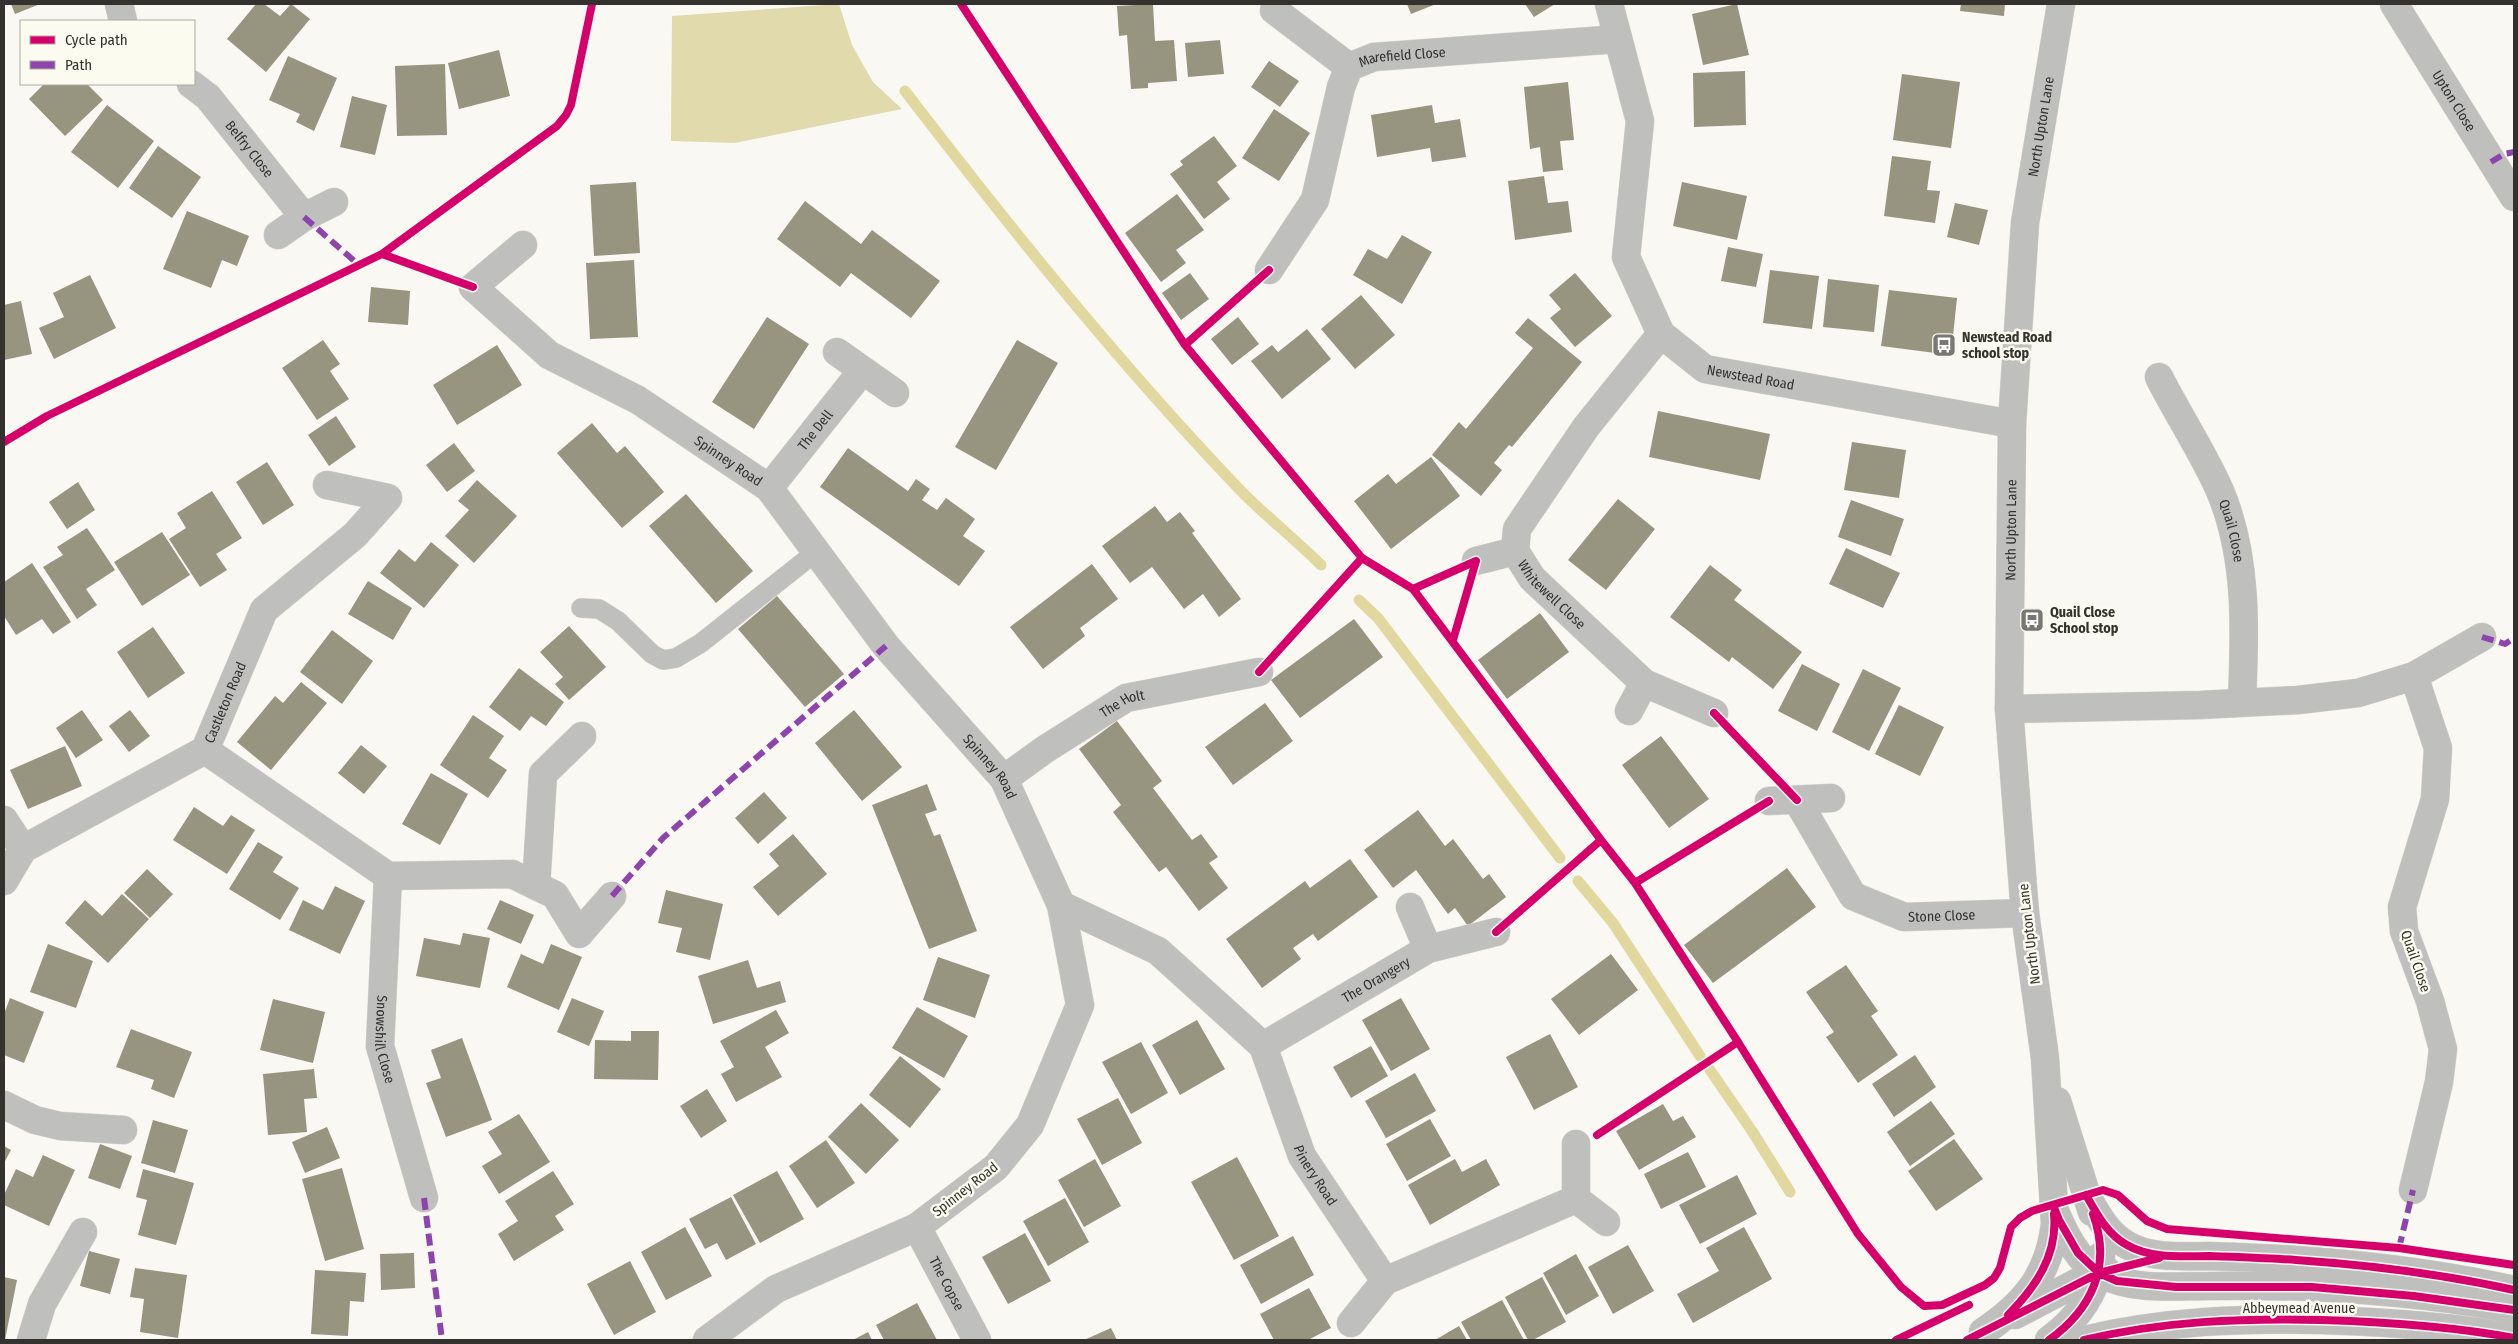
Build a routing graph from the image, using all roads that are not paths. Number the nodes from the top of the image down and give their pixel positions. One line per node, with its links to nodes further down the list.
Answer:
1 (119, 4): 6 (street)
2 (1609, 4): 7 (street, Newstead Road)
3 (2061, 4): 21 (street, North Upton Lane)
4 (2394, 4): 10 (street, Upton Close)
5 (1274, 10): 8 (street)
6 (123, 20)
7 (1618, 39): 8 (street, Marefield Close); 16 (street, Newstead Road)
8 (1349, 67): 15 (street, Marefield Close)
9 (192, 85): 12 (street, Belfry Close)
10 (2514, 197)
11 (334, 202): 12 (street)
12 (304, 217): 13 (street)
13 (278, 235)
14 (523, 245): 23 (street, Spinney Road)
15 (1270, 270)
16 (1661, 334): 21 (street, Newstead Road); 24 (street, Whitewell Close)
17 (837, 352): 18 (street)
18 (862, 371): 20 (street); 23 (street, The Dell)
19 (2159, 377): 32 (street, Quail Close)
20 (895, 393)
21 (2012, 424): 33 (street, North Upton Lane)
22 (327, 485): 37 (street, Castleton Road)
23 (768, 488): 25 (street, Spinney Road)
24 (1515, 551): 26 (street); 31 (street, Whitewell Close)
25 (816, 552): 27 (lane); 38 (street, Spinney Road)
26 (1476, 561)
27 (581, 608)
28 (2482, 637): 30 (street)
29 (1258, 672): 38 (street, The Holt)
30 (2414, 676): 32 (street); 58 (street, Quail Close)
31 (1644, 683): 34 (street); 35 (street, Whitewell Close)
32 (2242, 701): 33 (street)
33 (2009, 709): 50 (street, North Upton Lane)
34 (1629, 711)
35 (1714, 712)
36 (582, 736): 46 (street)
37 (205, 750): 43 (street, Castleton Road); 44 (street)
38 (1004, 779): 48 (street, Spinney Road)
39 (1831, 798): 40 (street)
40 (1797, 800): 41 (street); 50 (street, Stone Close)
41 (1769, 801)
42 (4, 820): 43 (street)
43 (23, 849): 45 (street)
44 (388, 876): 46 (street); 60 (street, Snowshill Close)
45 (4, 881)
46 (536, 886): 47 (street)
47 (612, 896)
48 (1060, 905): 53 (street, Pinery Road); 64 (street, Spinney Road)
49 (1410, 907): 52 (street)
50 (2025, 913): 54 (street, North Upton Lane)
51 (1496, 932): 52 (street, The Orangery)
52 (1428, 950): 53 (street, The Orangery)
53 (1264, 1046): 68 (street, Pinery Road)
54 (2044, 1058): 59 (street, North Upton Lane); 62 (street, North Upton Lane)
55 (4, 1105): 56 (street)
56 (123, 1130)
57 (1576, 1144): 61 (street)
58 (2413, 1190)
59 (2086, 1195): 66 (street); 67 (street)
60 (424, 1198)
61 (1576, 1199): 63 (street); 68 (street)
62 (2053, 1205): 67 (street, Abbeymead Avenue); 72 (street)
63 (1606, 1222)
64 (917, 1227): 75 (street, Spinney Road); 76 (street, The Copse)
65 (83, 1232): 74 (street)
66 (2174, 1256): 67 (street); 69 (street)
67 (2100, 1273): 70 (street, Abbeymead Avenue); 72 (street); 77 (street)
68 (1385, 1281): 71 (street)
69 (2514, 1290)
70 (2514, 1310)
71 (1351, 1324)
72 (1975, 1336)
73 (2514, 1338): 78 (street, Abbeymead Avenue)
74 (31, 1340)
75 (707, 1340)
76 (977, 1340)
77 (2049, 1340)
78 (2084, 1340)

